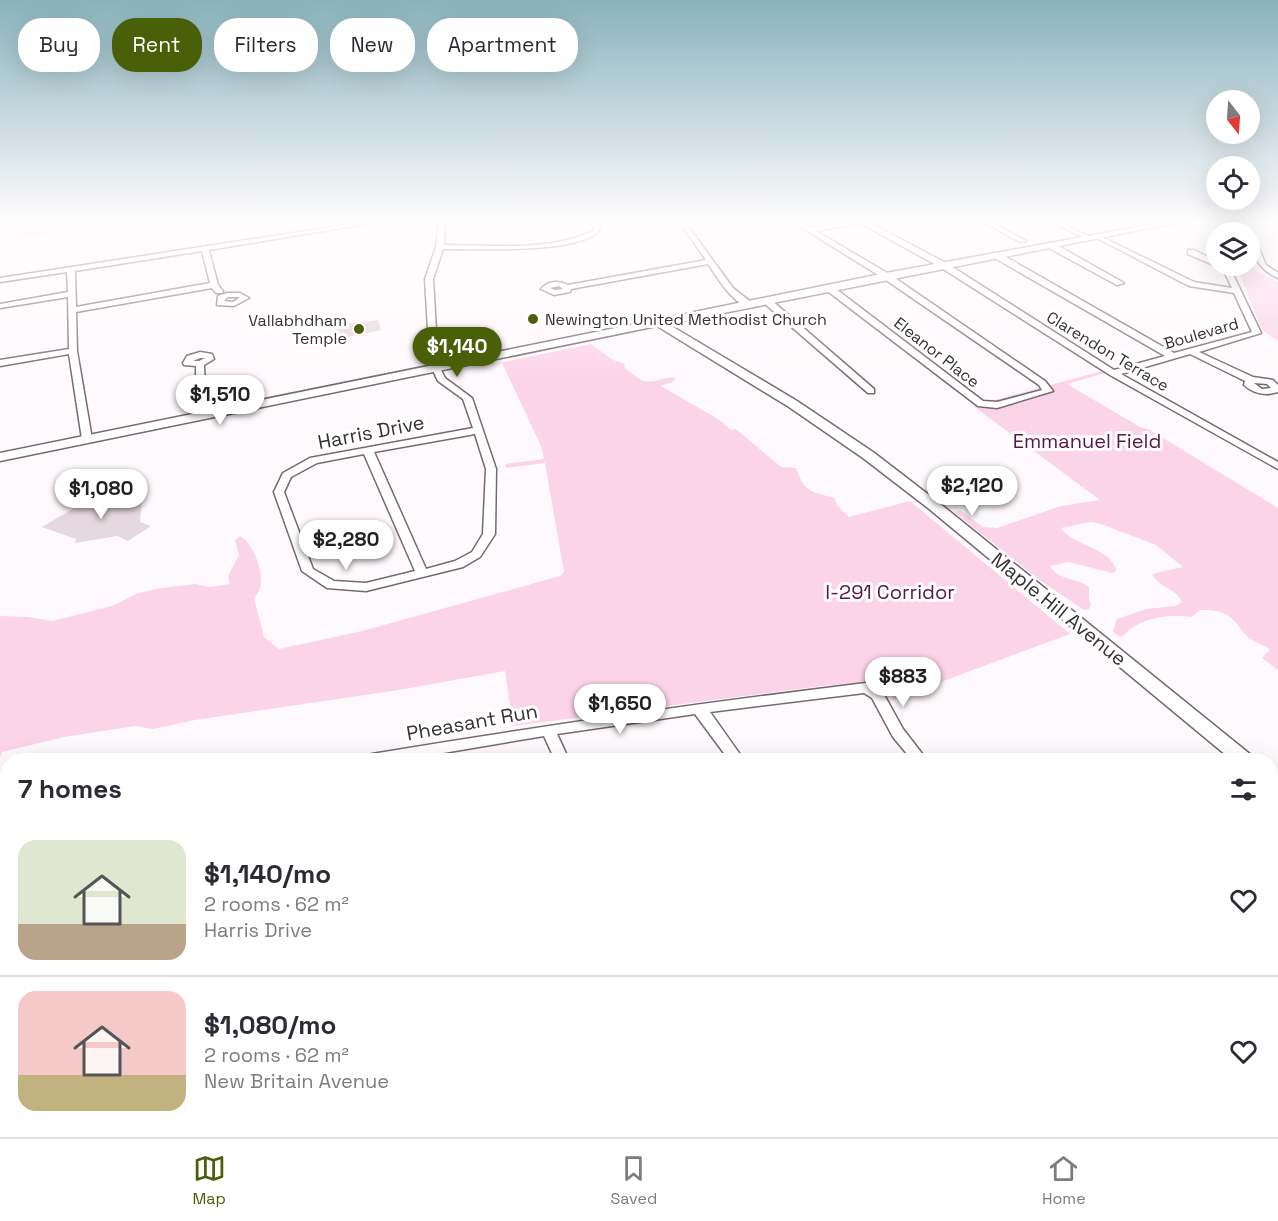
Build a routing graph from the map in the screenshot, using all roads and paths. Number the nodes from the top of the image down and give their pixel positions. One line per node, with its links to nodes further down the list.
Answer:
1 (32, 275): 14 (street)
2 (71, 275): 20 (street)
3 (212, 275): 16 (street)
4 (430, 275): 32 (street)
5 (634, 275): 17 (street)
6 (718, 275): 23 (street)
7 (891, 275): 12 (main road)
8 (959, 275): 33 (street, Clarendon Terrace)
9 (1031, 275): 29 (street)
10 (1105, 275): 15 (street)
11 (1173, 275): 19 (street)
12 (886, 276): 18 (main road); 18 (street, Eleanor Place)
13 (1230, 276): 19 (street, Boulevard)
14 (0, 280)
15 (1119, 283)
16 (214, 285): 21 (street); 25 (street)
17 (567, 287)
18 (830, 288): 22 (main road)
19 (1238, 291): 28 (street, Boulevard)
20 (71, 294): 24 (street); 25 (street)
21 (224, 297)
22 (767, 301): 23 (main road); 35 (street)
23 (749, 305): 26 (main road)
24 (0, 306)
25 (72, 310): 27 (street)
26 (661, 324): 32 (main road); 49 (main road, Maple Hill Avenue)
27 (74, 351): 30 (street); 38 (street)
28 (1192, 352): 29 (street, Boulevard); 34 (street)
29 (1174, 357): 33 (street, Boulevard)
30 (0, 363)
31 (200, 364): 36 (street)
32 (435, 367): 36 (main road); 37 (street, Harris Drive)
33 (1113, 373): 41 (street, Clarendon Terrace)
34 (1251, 381)
35 (872, 391)
36 (201, 415): 38 (main road)
37 (479, 430): 39 (street, Harris Drive); 42 (street, Harris Drive)
38 (87, 439): 40 (main road)
39 (367, 449): 42 (street); 42 (street, Harris Drive)
40 (0, 457)
41 (1278, 466)
42 (422, 574)
43 (699, 708): 44 (street, Pheasant Run); 47 (street); 48 (street, Pheasant Run)
44 (548, 729): 45 (street, Pheasant Run); 46 (street)
45 (412, 753)
46 (559, 753)
47 (732, 753)
48 (914, 753)
49 (1235, 753)

